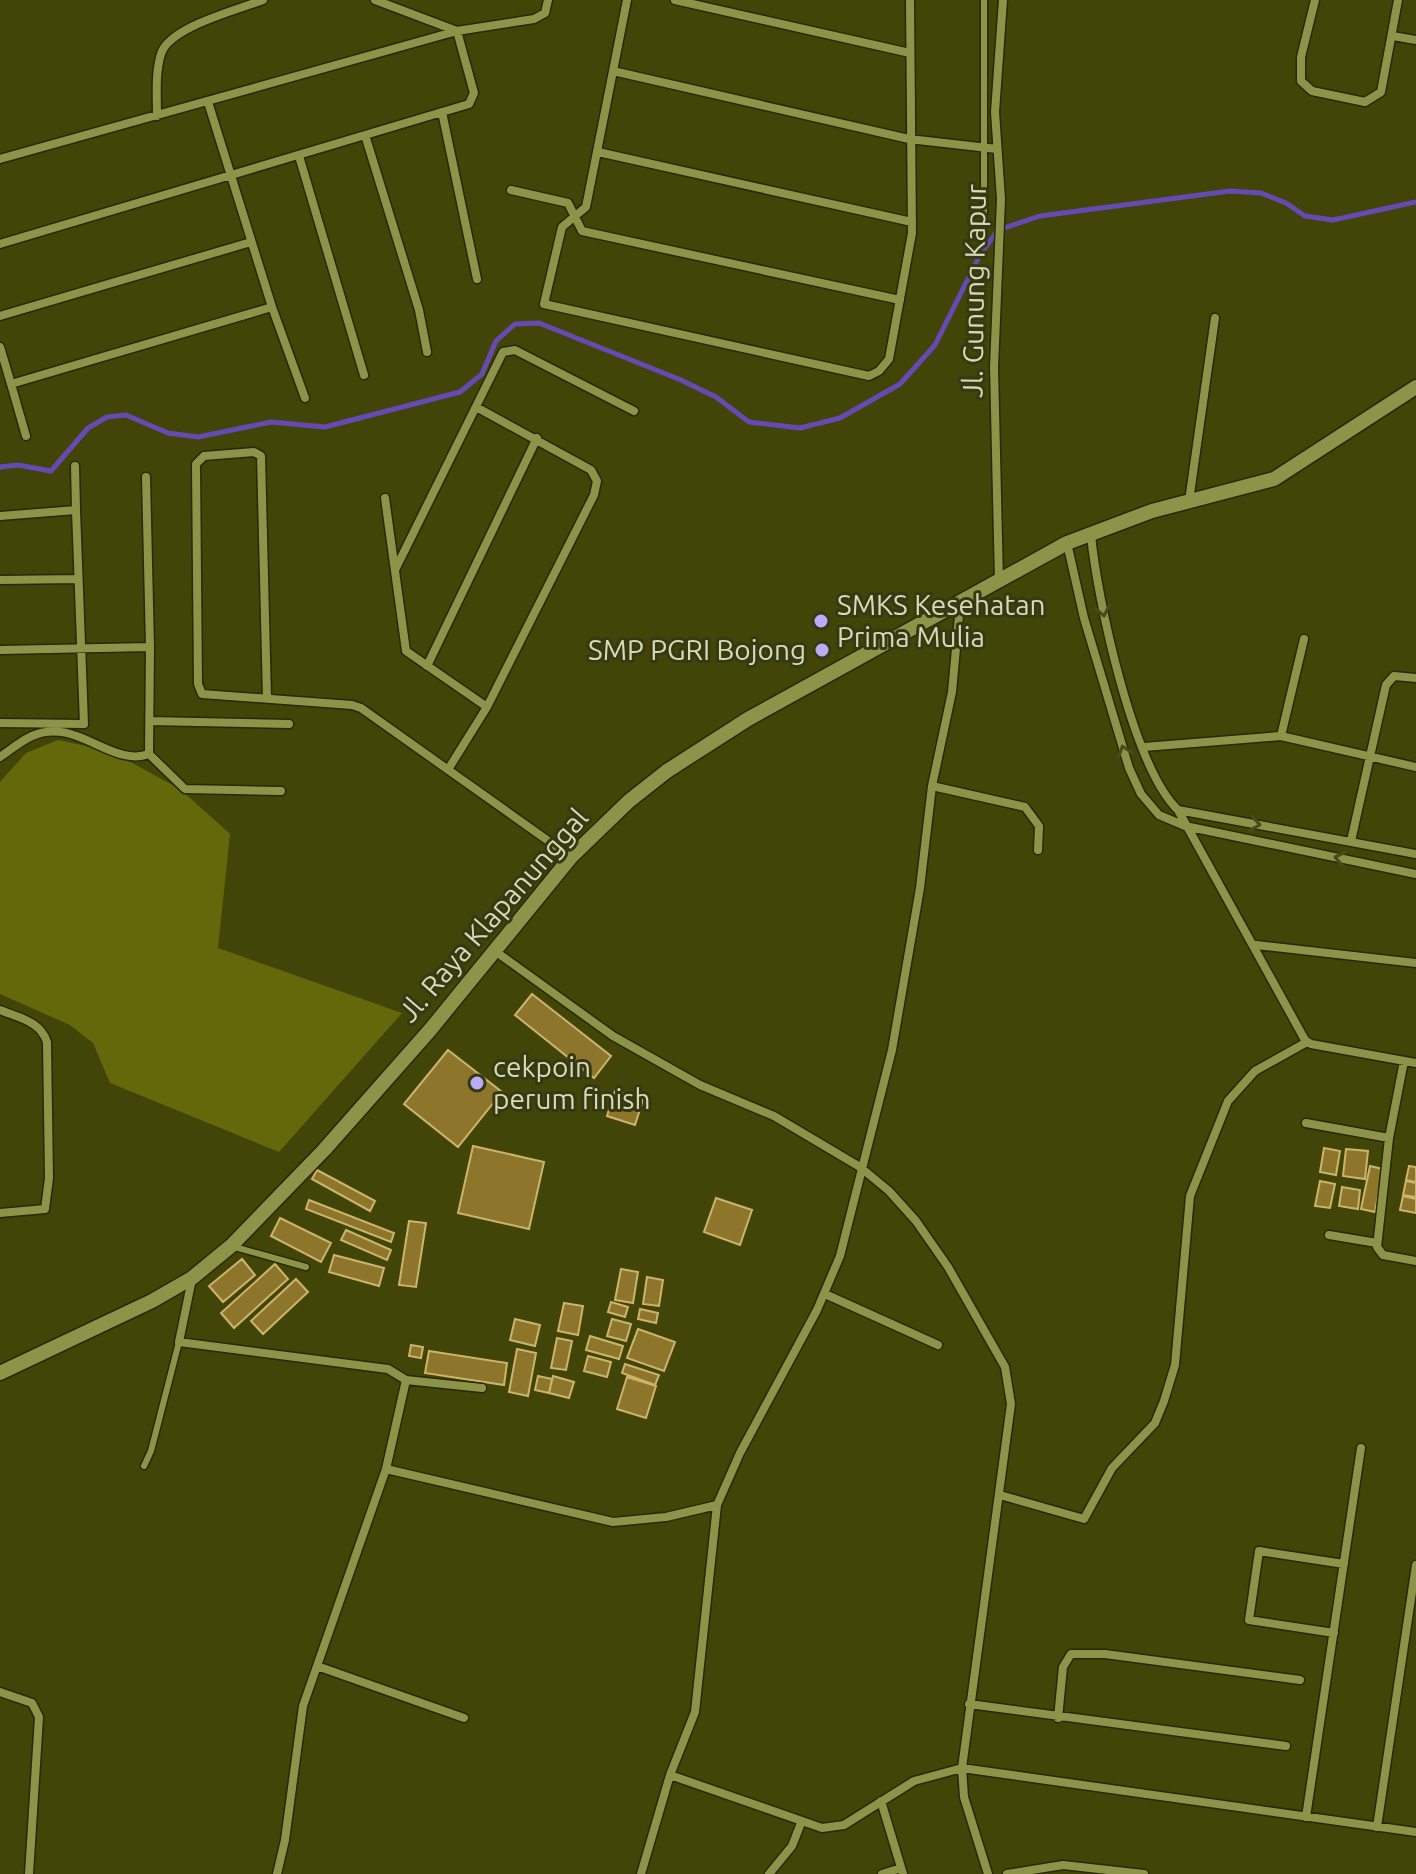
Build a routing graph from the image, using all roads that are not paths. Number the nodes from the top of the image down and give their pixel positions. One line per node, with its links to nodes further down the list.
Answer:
1 (263, 0): 18 (street)
2 (375, 0): 11 (street)
3 (548, 0): 11 (street)
4 (627, 0): 15 (street)
5 (675, 0): 14 (street)
6 (910, 0): 14 (street)
7 (984, 0): 21 (lane)
8 (1003, 0): 22 (street, Jl. Gunung Kapur)
9 (1315, 0): 12 (street)
10 (1398, 0): 12 (street)
11 (457, 31): 16 (street); 17 (street)
12 (1393, 36): 13 (street)
13 (1416, 40)
14 (910, 53): 20 (street)
15 (613, 71): 20 (street); 23 (street)
16 (208, 102): 18 (street); 26 (street)
17 (442, 112): 19 (street); 33 (street)
18 (157, 116): 25 (street)
19 (365, 135): 24 (street); 39 (street)
20 (909, 139): 21 (street); 30 (street)
21 (983, 147): 22 (street); 28 (lane)
22 (997, 149): 59 (street, Jl. Gunung Kapur)
23 (598, 152): 29 (street); 30 (street)
24 (299, 156): 26 (street); 40 (street)
25 (0, 159)
26 (229, 178): 31 (street); 32 (street)
27 (511, 190): 29 (street)
28 (984, 213)
29 (575, 217): 34 (street); 34 (street)
30 (912, 222): 34 (street)
31 (251, 242): 35 (street); 36 (street)
32 (0, 244)
33 (477, 279)
34 (900, 300)
35 (272, 307): 41 (street); 43 (street)
36 (0, 316)
37 (1215, 318): 51 (street)
38 (0, 347): 41 (street)
39 (427, 352)
40 (364, 375)
41 (11, 384): 46 (street)
42 (1416, 387): 51 (street, Jl. Raya Klapanunggal)
43 (305, 398)
44 (476, 407): 45 (street); 47 (street); 56 (street)
45 (634, 411)
46 (26, 436)
47 (537, 438): 65 (street); 68 (street)
48 (75, 466): 52 (street)
49 (146, 477): 62 (street)
50 (385, 498): 56 (street)
51 (1189, 501): 54 (street, Jl. Raya Klapanunggal)
52 (76, 510): 53 (street); 57 (street)
53 (0, 516)
54 (1091, 535): 55 (street, Jl. Raya Klapanunggal); 75 (street, one-way to 75)
55 (1067, 543): 59 (street, Jl. Raya Klapanunggal); 84 (street, one-way to 55)
56 (395, 570): 65 (street)
57 (78, 579): 58 (street); 64 (street)
58 (0, 580)
59 (999, 583): 60 (street, Jl. Raya Klapanunggal)
60 (960, 605): 81 (street); 88 (street, Jl. Raya Klapanunggal)
61 (1304, 639): 73 (street)
62 (150, 647): 64 (street); 69 (street)
63 (0, 650): 64 (street)
64 (81, 650): 71 (street)
65 (427, 666): 68 (street)
66 (1416, 678): 78 (street)
67 (267, 698): 67 (street); 80 (street)
68 (487, 707): 80 (street)
69 (150, 721): 72 (street); 76 (street)
70 (0, 723): 71 (street)
71 (84, 724): 74 (street)
72 (289, 724)
73 (1281, 736): 75 (street); 78 (street)
74 (84, 737): 76 (street); 77 (street)
75 (1144, 747): 83 (street)
76 (149, 754): 82 (street)
77 (0, 757)
78 (1373, 757): 79 (street); 85 (street)
79 (1416, 767)
80 (449, 768): 88 (street)
81 (932, 786): 86 (street); 99 (street)
82 (281, 791)
83 (1178, 810): 84 (street); 85 (street, one-way to 85)
84 (1185, 826): 89 (street, one-way to 84); 90 (street)
85 (1351, 841): 87 (street)
86 (1038, 850)
87 (1416, 854)
88 (571, 857): 91 (street, Jl. Raya Klapanunggal)
89 (1416, 874)
90 (1256, 945): 92 (street); 94 (street)
91 (495, 951): 99 (street); 103 (street, Jl. Raya Klapanunggal)
92 (1416, 963)
93 (0, 1010): 100 (street)
94 (1307, 1042): 95 (street); 116 (street)
95 (1404, 1061): 96 (street); 98 (street)
96 (1416, 1063)
97 (1306, 1123): 98 (street)
98 (1389, 1138): 102 (street)
99 (860, 1167): 107 (street); 116 (street)
100 (0, 1213)
101 (1329, 1235): 102 (street)
102 (1377, 1243): 104 (street)
103 (231, 1246): 105 (lane); 106 (street, Jl. Raya Klapanunggal)
104 (1416, 1261)
105 (306, 1267)
106 (192, 1278): 108 (street); 110 (street, Jl. Raya Klapanunggal)
107 (825, 1294): 109 (street); 117 (street)
108 (179, 1342): 111 (street); 114 (lane)
109 (938, 1345)
110 (0, 1373)
111 (406, 1380): 112 (street); 115 (street)
112 (482, 1388)
113 (1361, 1448): 118 (street)
114 (144, 1466)
115 (386, 1469): 117 (street); 121 (street)
116 (1000, 1495): 124 (street)
117 (717, 1505): 129 (street)
118 (1344, 1564): 120 (street); 120 (street)
119 (1416, 1565): 133 (street)
120 (1334, 1633): 131 (street)
121 (317, 1666): 125 (street); 138 (street)
122 (1300, 1680): 126 (street)
123 (0, 1692): 137 (street)
124 (969, 1704): 126 (street); 128 (street)
125 (464, 1718)
126 (1058, 1718): 127 (street)
127 (1286, 1746)
128 (962, 1768): 130 (street); 131 (street); 142 (street)
129 (670, 1775): 132 (street); 139 (street)
130 (881, 1801): 132 (street); 136 (street)
131 (1306, 1817): 133 (street)
132 (801, 1823): 140 (street)
133 (1377, 1827): 134 (street)
134 (1416, 1832)
135 (1096, 1870): 143 (street); 144 (street)
136 (902, 1871): 141 (street)
137 (29, 1874)
138 (277, 1874)
139 (641, 1874)
140 (769, 1874)
141 (882, 1874)
142 (988, 1874)
143 (1007, 1874)
144 (1144, 1874)

